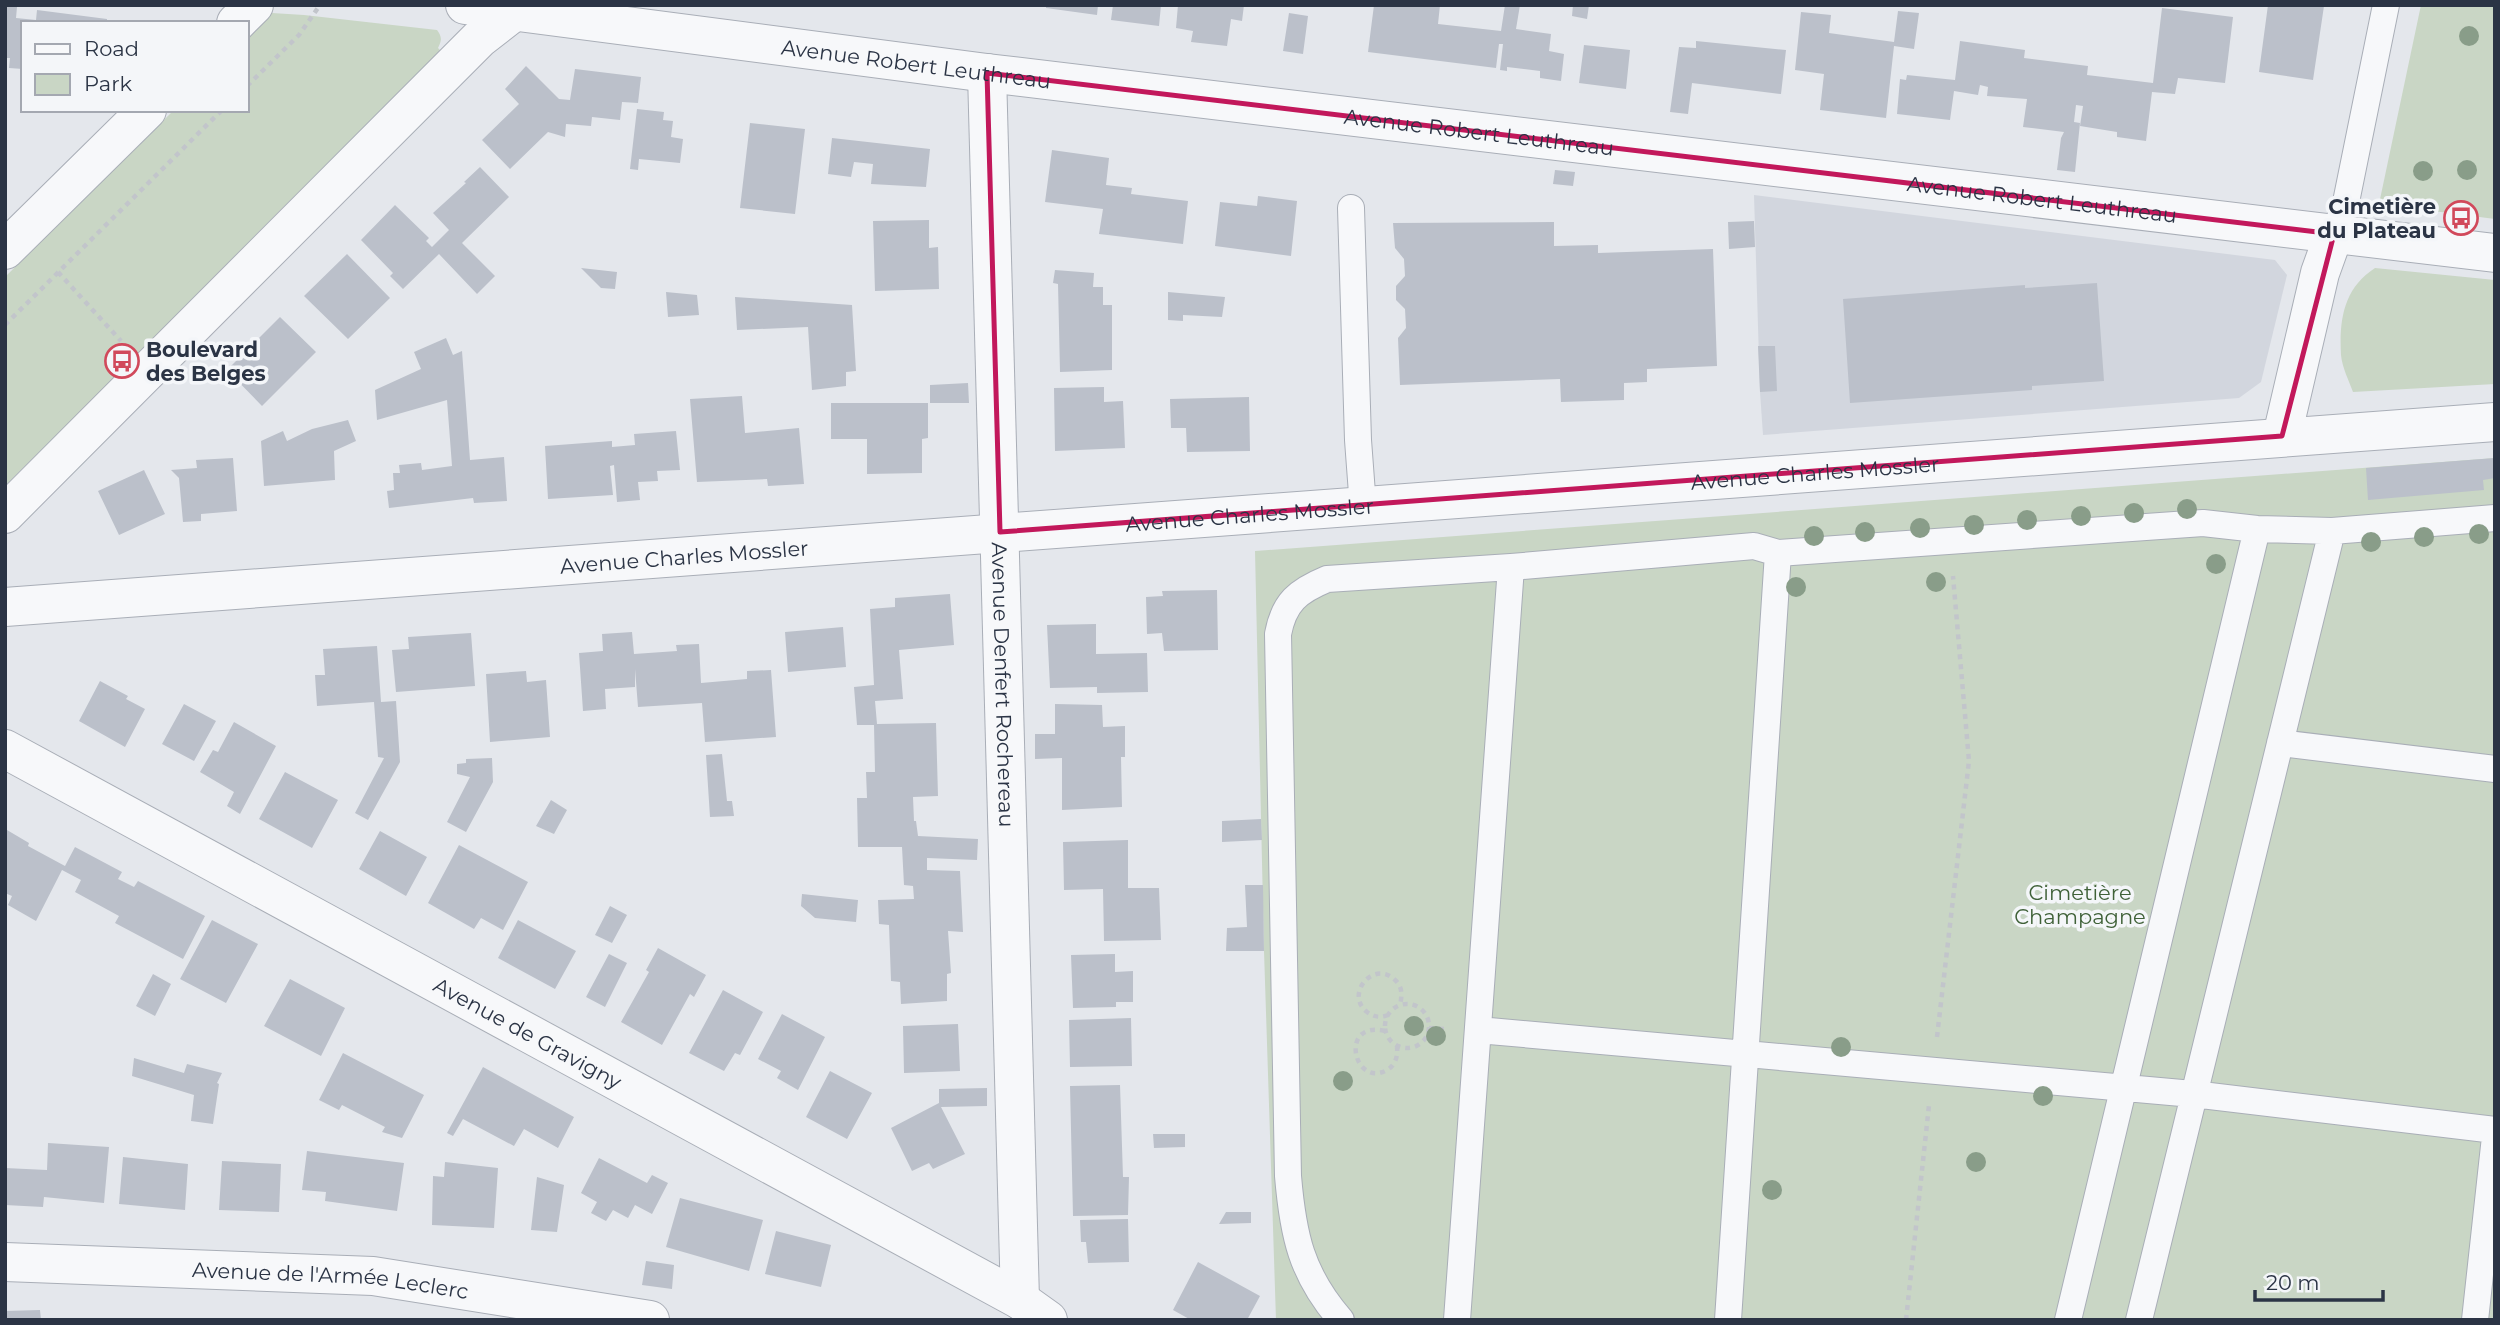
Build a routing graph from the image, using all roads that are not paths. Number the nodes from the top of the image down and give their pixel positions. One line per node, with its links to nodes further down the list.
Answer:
1 (254, 5): 5 (street)
2 (465, 5): 4 (street, Avenue Robert Leuthreau)
3 (2386, 5): 9 (lane)
4 (518, 8): 6 (street, Avenue Robert Leuthreau); 15 (street)
5 (238, 21)
6 (987, 73): 9 (street, Avenue Robert Leuthreau); 19 (street, Avenue Denfert Rochereau)
7 (145, 112): 10 (street)
8 (1351, 208): 14 (lane)
9 (2334, 234): 11 (street, Avenue Robert Leuthreau); 13 (street)
10 (5, 250)
11 (2495, 253)
12 (2495, 422): 13 (street, Avenue Charles Mossler)
13 (2282, 436): 14 (street, Avenue Charles Mossler)
14 (1363, 507): 19 (street, Avenue Charles Mossler)
15 (5, 514)
16 (2495, 518): 18 (lane)
17 (2257, 529): 18 (lane); 20 (lane); 28 (lane)
18 (2332, 531): 23 (lane)
19 (1000, 532): 22 (street, Avenue Charles Mossler); 33 (street, Avenue Denfert Rochereau)
20 (1778, 553): 21 (lane); 27 (lane)
21 (1511, 567): 26 (lane); 35 (lane)
22 (5, 607)
23 (2280, 743): 25 (lane); 29 (lane)
24 (5, 749): 33 (street, Avenue de Gravigny)
25 (2495, 769)
26 (1478, 1030): 27 (lane); 36 (lane)
27 (1744, 1054): 28 (lane); 37 (lane)
28 (2123, 1088): 29 (lane); 38 (lane)
29 (2193, 1094): 30 (lane); 39 (lane)
30 (2495, 1130)
31 (2495, 1137): 40 (lane)
32 (5, 1262): 34 (street, Avenue de l'Armée Leclerc)
33 (1034, 1310)
34 (650, 1320)
35 (1340, 1320)
36 (1457, 1320)
37 (1728, 1320)
38 (2068, 1320)
39 (2139, 1320)
40 (2475, 1320)

